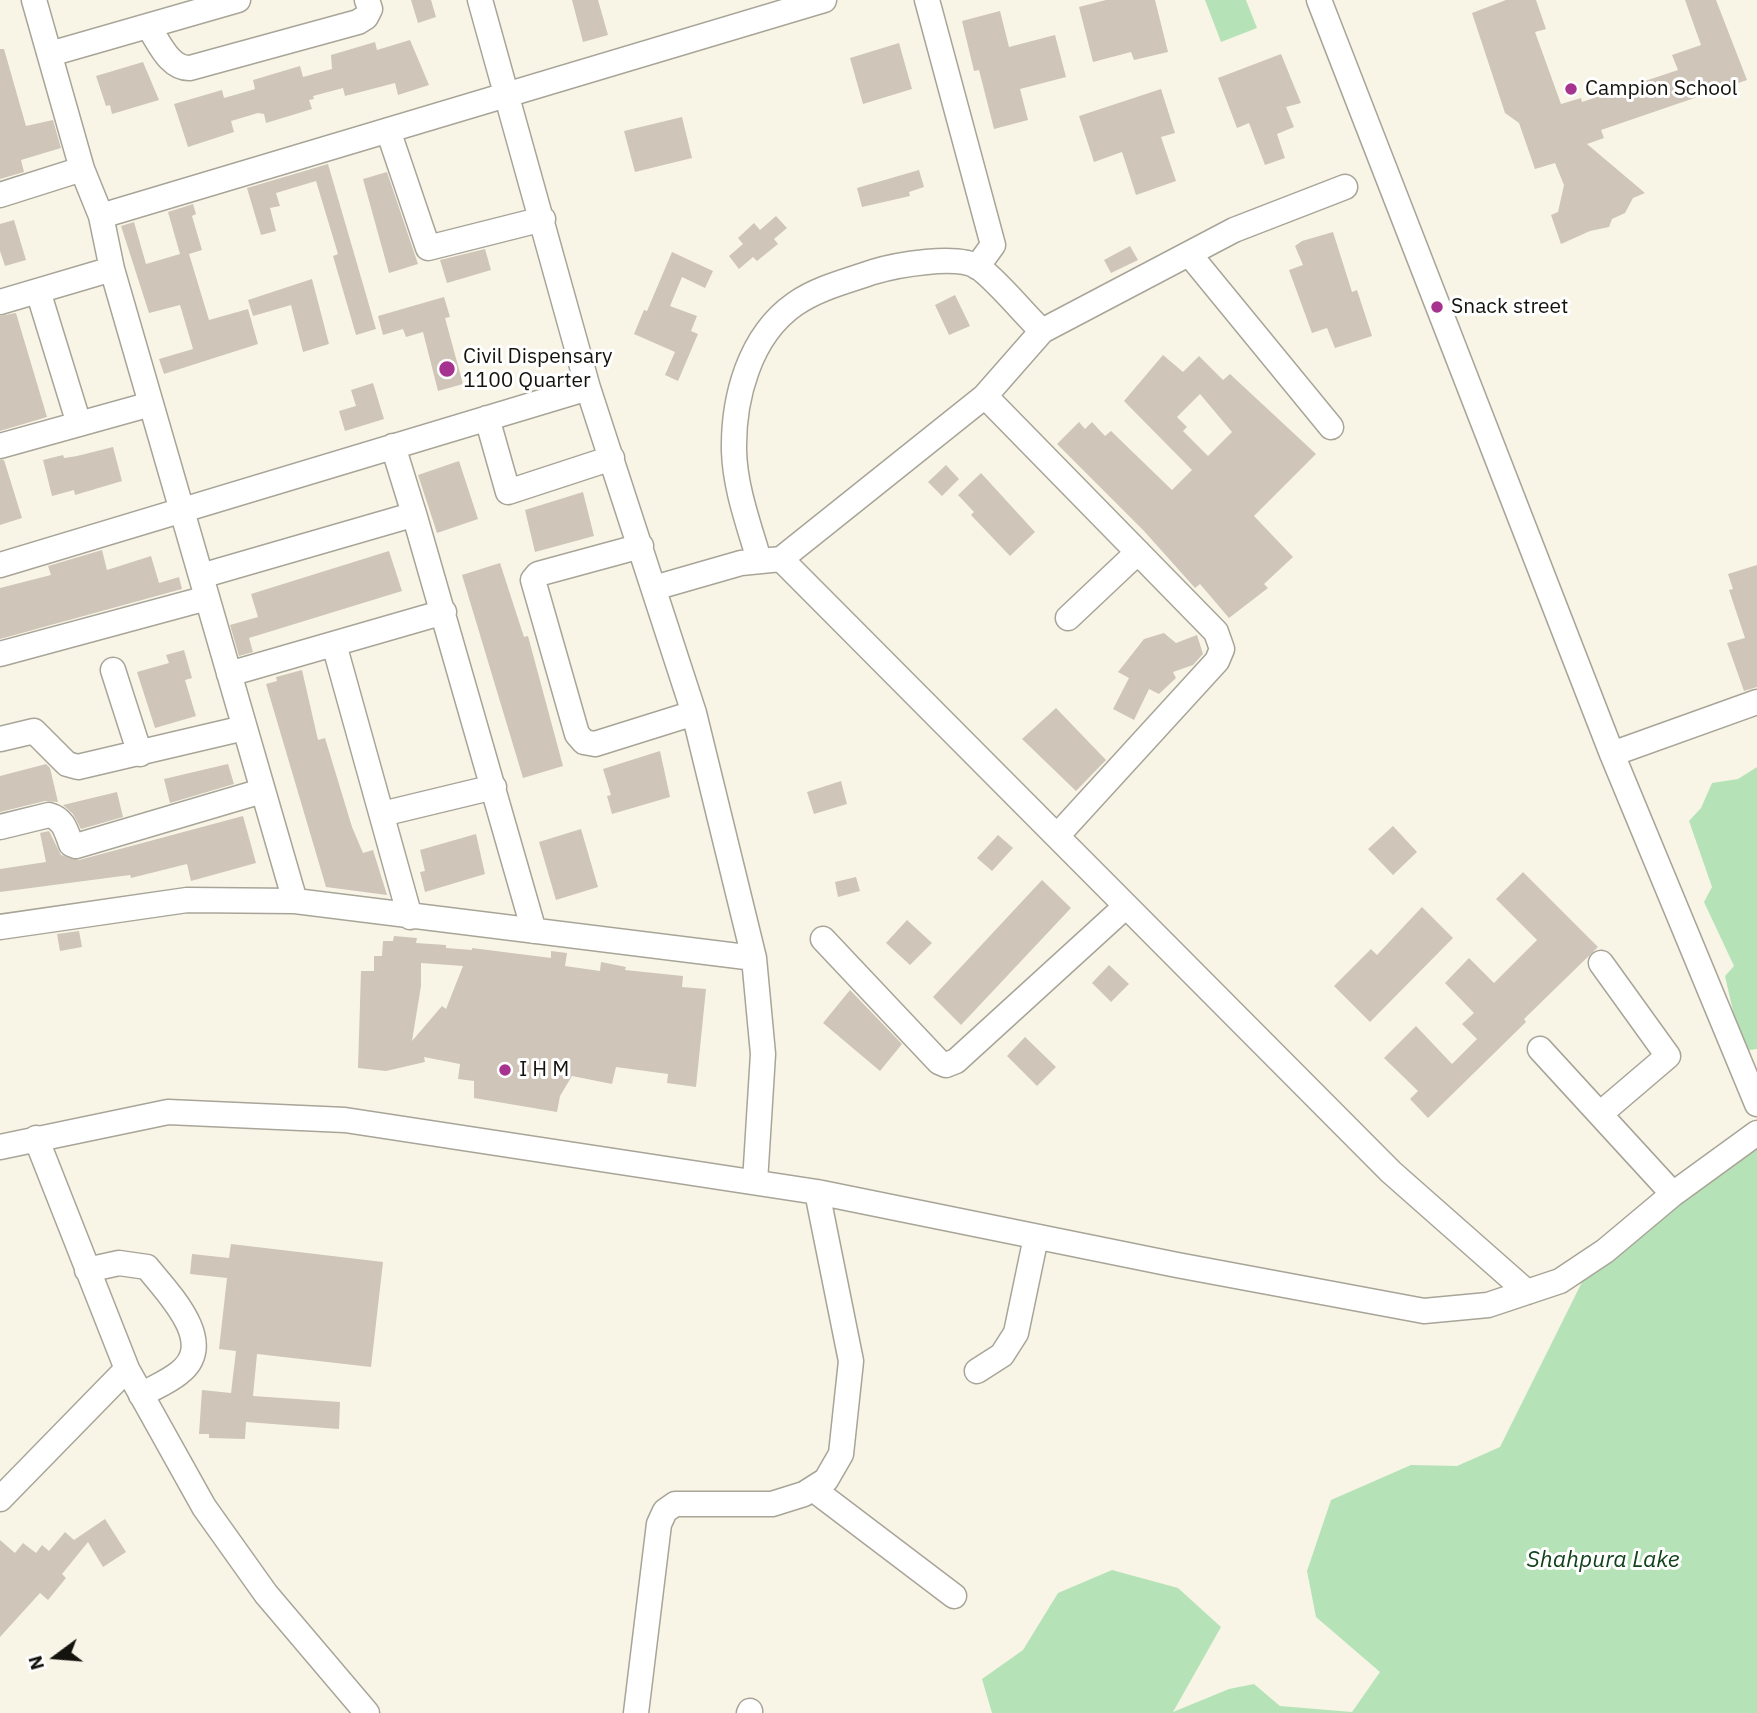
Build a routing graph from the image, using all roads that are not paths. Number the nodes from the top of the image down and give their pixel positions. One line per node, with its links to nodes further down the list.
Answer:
1 (34, 0): 9 (street)
2 (238, 0): 8 (street)
3 (367, 0): 8 (street)
4 (480, 0): 10 (street)
5 (824, 0): 10 (street)
6 (927, 0): 18 (street)
7 (1326, 2): 51 (street)
8 (155, 16): 9 (street)
9 (50, 54): 12 (street)
10 (505, 95): 11 (street); 16 (street)
11 (388, 130): 15 (street); 16 (street)
12 (82, 169): 14 (street); 15 (street)
13 (1345, 187): 17 (street)
14 (0, 195)
15 (101, 216): 19 (street)
16 (543, 219): 23 (street)
17 (1190, 255): 22 (street); 28 (street)
18 (978, 267): 22 (street); 36 (street)
19 (112, 269): 20 (street); 25 (street)
20 (38, 291): 21 (street); 27 (street)
21 (0, 302)
22 (1042, 331): 24 (street)
23 (588, 387): 26 (street); 31 (street)
24 (985, 396): 35 (street); 36 (street)
25 (151, 404): 27 (street); 32 (street)
26 (486, 418): 30 (street); 31 (street)
27 (79, 424): 29 (street)
28 (1331, 427)
29 (0, 446)
30 (393, 446): 32 (street); 33 (street)
31 (612, 458): 34 (street)
32 (181, 510): 37 (street); 38 (street)
33 (415, 517): 38 (street); 40 (street)
34 (641, 546): 39 (street); 47 (street)
35 (1138, 552): 41 (street); 56 (street)
36 (770, 559): 39 (street); 56 (street)
37 (0, 565)
38 (204, 587): 43 (street); 45 (street)
39 (654, 588): 47 (street)
40 (444, 612): 42 (street); 52 (street)
41 (1068, 618)
42 (334, 644): 45 (street); 54 (street)
43 (0, 654)
44 (113, 670): 50 (street)
45 (229, 674): 48 (street)
46 (1757, 702): 51 (street)
47 (694, 713): 63 (street)
48 (244, 728): 50 (street); 53 (street)
49 (0, 738): 50 (street)
50 (140, 754)
51 (1612, 754): 66 (street)
52 (494, 787): 54 (street); 61 (street)
53 (262, 791): 55 (street); 57 (street)
54 (382, 814): 59 (street)
55 (0, 827)
56 (1057, 836): 58 (street)
57 (295, 901): 59 (street); 60 (street)
58 (1126, 906): 62 (street); 76 (street)
59 (410, 917): 61 (street)
60 (0, 927)
61 (534, 931): 63 (street)
62 (823, 939)
63 (754, 958): 71 (street)
64 (1601, 963): 67 (street)
65 (1540, 1049): 67 (street)
66 (1757, 1104)
67 (1600, 1114): 73 (street)
68 (1755, 1128): 73 (street)
69 (36, 1138): 70 (street); 71 (street); 75 (street)
70 (0, 1147)
71 (755, 1182): 72 (street)
72 (817, 1192): 74 (street); 80 (street)
73 (1673, 1194): 76 (street)
74 (1036, 1237): 76 (street); 78 (street)
75 (87, 1270): 77 (street); 79 (street)
76 (1527, 1293)
77 (127, 1369): 79 (street); 81 (street)
78 (977, 1371)
79 (141, 1395): 83 (street)
80 (813, 1489): 82 (street); 84 (street)
81 (0, 1499)
82 (954, 1596)
83 (367, 1713)
84 (636, 1713)

